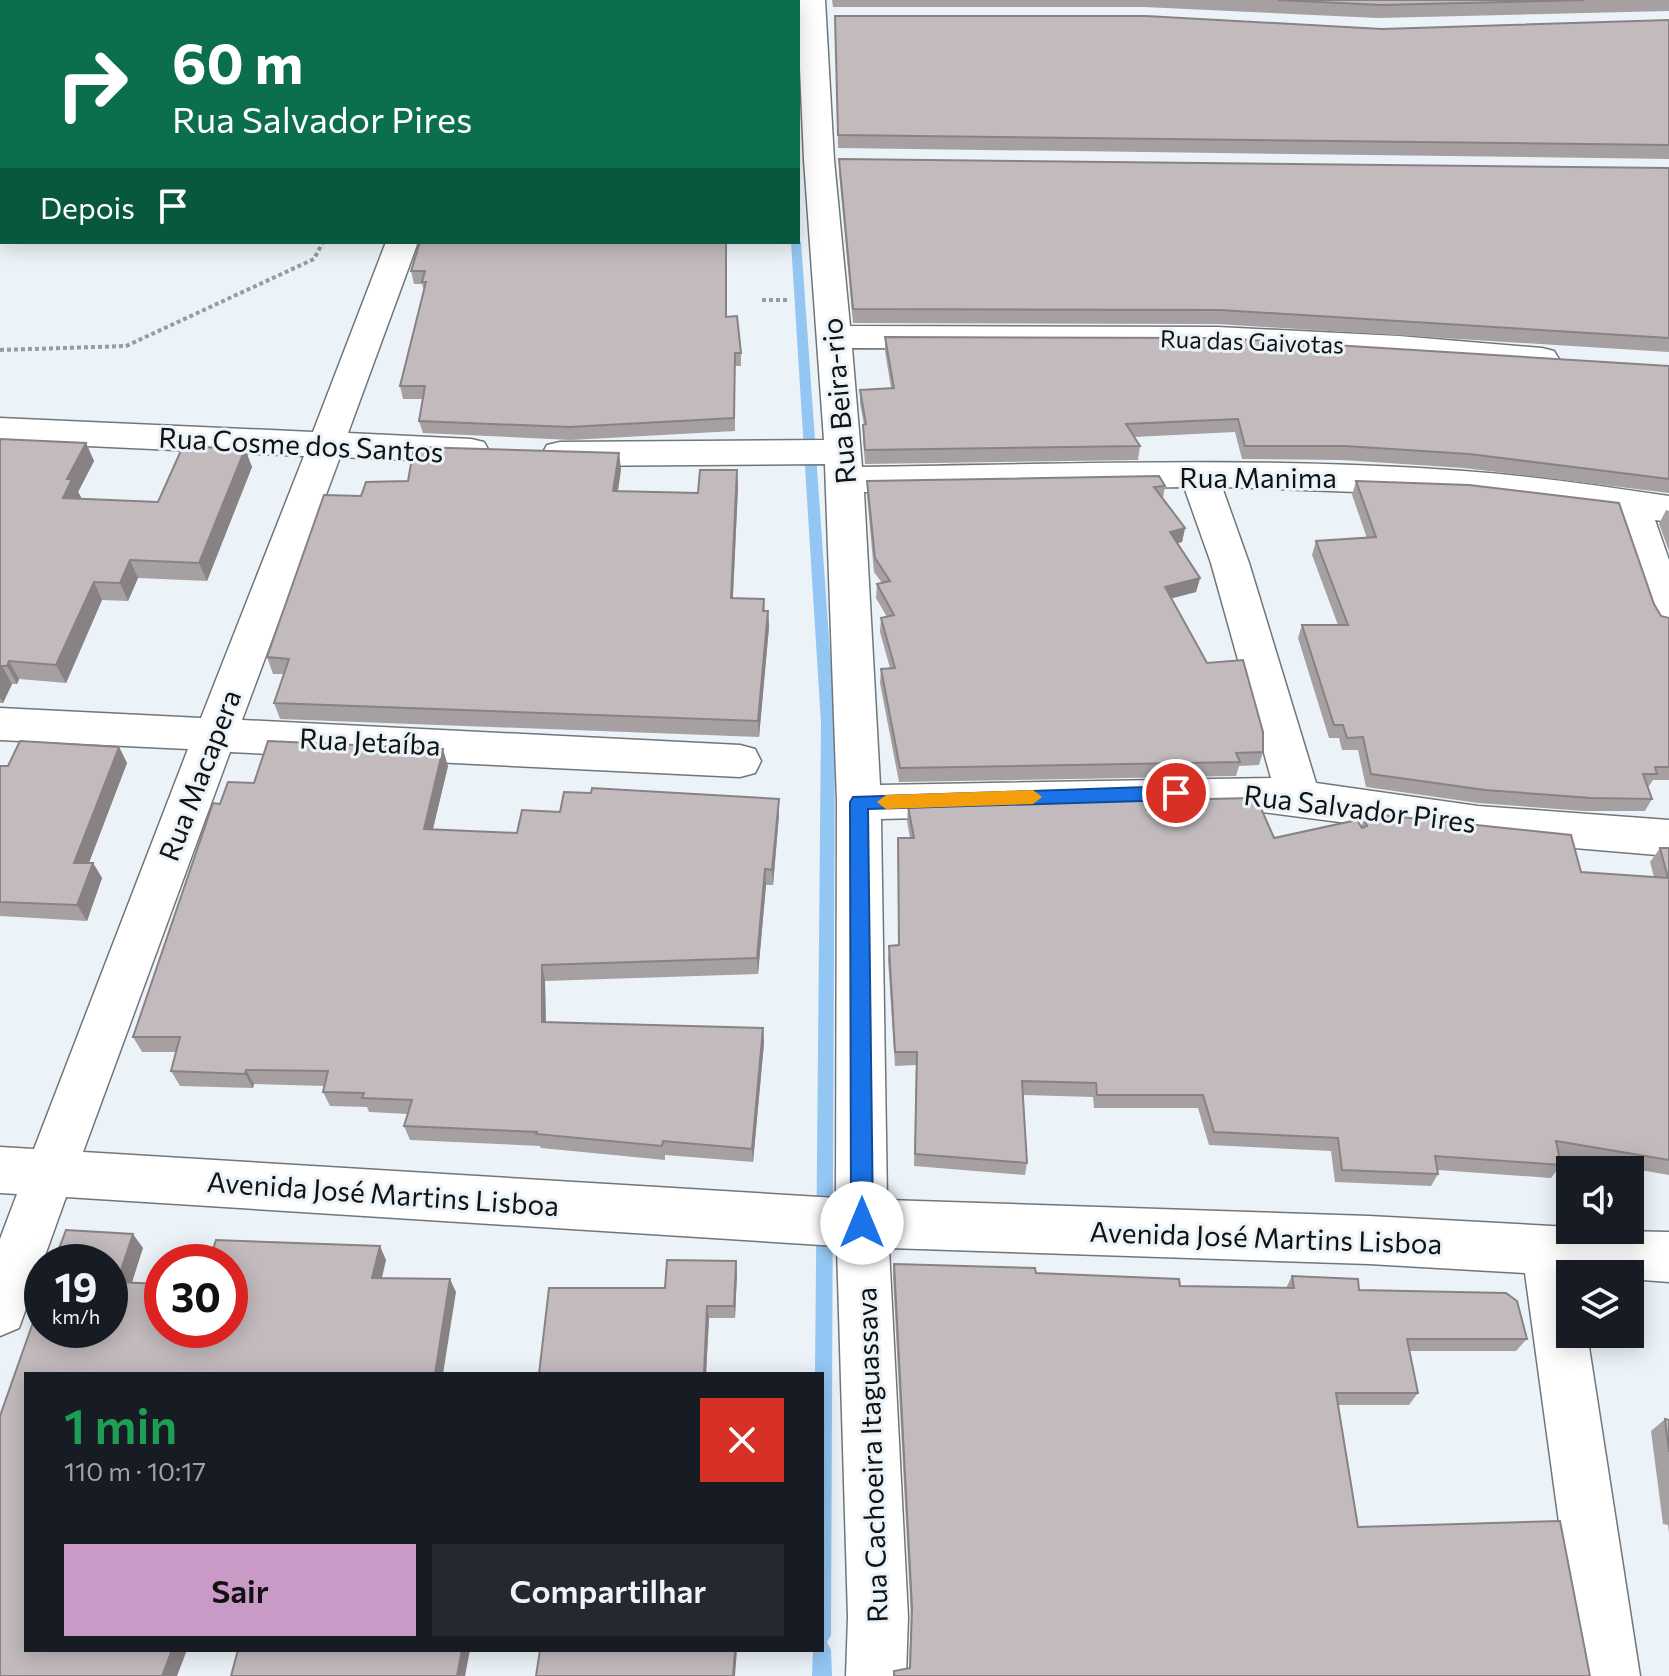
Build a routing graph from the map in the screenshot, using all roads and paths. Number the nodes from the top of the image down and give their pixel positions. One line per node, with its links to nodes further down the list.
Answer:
1 (813, 14): 6 (street, Rua Beira-rio)
2 (322, 244): 7 (path)
3 (401, 244): 10 (street, Rua Macapera)
4 (762, 300): 5 (path)
5 (780, 300)
6 (833, 337): 8 (street, Rua das Gaivotas); 11 (street, Rua Beira-rio)
7 (0, 350)
8 (1574, 361)
9 (0, 430): 10 (street, Rua Cosme dos Santos)
10 (326, 446): 11 (street, Rua Cosme dos Santos); 17 (street, Rua Macapera)
11 (837, 462): 12 (street, Rua Manima); 20 (street, Rua Beira-rio)
12 (1199, 476): 13 (street, Rua Manima); 19 (street)
13 (1630, 502): 14 (street, Rua Manima); 15 (street)
14 (1669, 509)
15 (1669, 616)
16 (0, 724): 17 (street, Rua Jetaíba)
17 (214, 733): 18 (street, Rua Jetaíba); 23 (street, Rua Macapera)
18 (740, 761)
19 (1298, 796): 20 (street, Rua Salvador Pires); 21 (street, Rua Salvador Pires)
20 (859, 802): 24 (street, Rua Cachoeira Itaguassava)
21 (1669, 838)
22 (0, 1170): 23 (street, Avenida José Martins Lisboa)
23 (49, 1172): 24 (street, Avenida José Martins Lisboa); 27 (street, Rua Macapera)
24 (849, 1222): 25 (street, Avenida José Martins Lisboa); 28 (street, Rua Cachoeira Itaguassava)
25 (1548, 1251): 26 (street, Avenida José Martins Lisboa); 29 (street)
26 (1669, 1257)
27 (0, 1310)
28 (876, 1676)
29 (1610, 1676)

